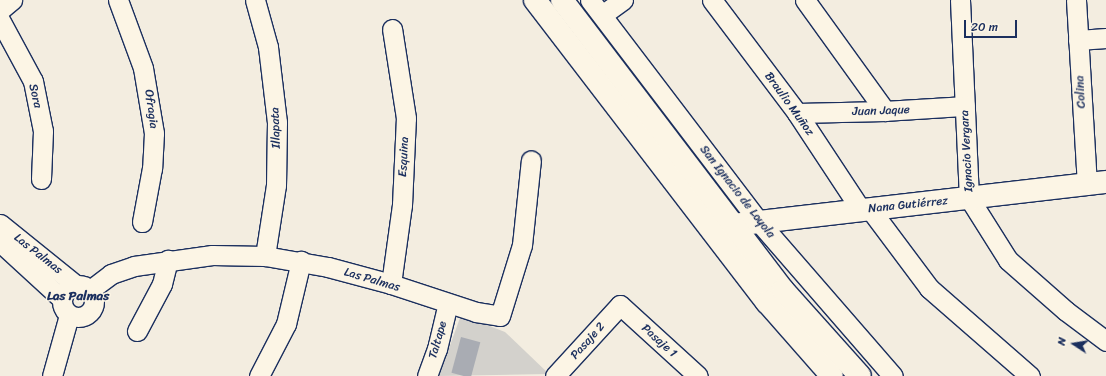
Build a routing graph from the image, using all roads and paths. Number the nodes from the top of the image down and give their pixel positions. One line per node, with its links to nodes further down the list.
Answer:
1 (12, 0): 12 (street)
2 (118, 0): 26 (street, Ofragia)
3 (255, 0): 32 (street, Illapata)
4 (535, 0): 30 (main road)
5 (562, 0): 29 (main road, San Ignacio de Loyola)
6 (590, 0): 13 (street, San Ignacio de Loyola)
7 (623, 0): 13 (street)
8 (712, 0): 20 (street, Braulio Muñoz)
9 (805, 0): 19 (street)
10 (960, 0): 18 (street, Ignacio Vergara)
11 (1076, 0): 17 (street, Colina)
12 (0, 10)
13 (602, 15): 27 (street, San Ignacio de Loyola)
14 (0, 20): 22 (street, Sora)
15 (392, 29): 35 (street, Esquina)
16 (1106, 38): 17 (street)
17 (1078, 40): 23 (street, Colina)
18 (965, 106): 19 (street, Juan Jaque); 24 (street, Ignacio Vergara)
19 (885, 111): 20 (street, Juan Jaque)
20 (797, 113): 25 (street, Braulio Muñoz)
21 (531, 160): 37 (street, Las Palmas)
22 (41, 179)
23 (1096, 183): 24 (main road, Nana Gutiérrez)
24 (969, 198): 25 (main road, Nana Gutiérrez); 41 (street, Ignacio Vergara)
25 (866, 210): 27 (main road, Nana Gutiérrez); 50 (street, Braulio Muñoz)
26 (142, 222)
27 (759, 222): 29 (main road, Nana Gutiérrez); 49 (street, San Ignacio de Loyola)
28 (0, 224): 36 (street, Las Palmas)
29 (732, 225): 30 (main road, Nana Gutiérrez); 48 (main road, San Ignacio de Loyola)
30 (709, 227): 47 (main road)
31 (0, 242): 39 (street, Las Palmas)
32 (264, 256): 33 (street, Las Palmas); 34 (street, Las Palmas)
33 (168, 260): 36 (street, Las Palmas); 40 (street)
34 (301, 261): 35 (street, Las Palmas); 44 (street)
35 (391, 284): 37 (street, Las Palmas)
36 (83, 287): 39 (street, Las Palmas); 39 (street)
37 (448, 304): 45 (street, Taltape)
38 (620, 305): 42 (street, Pasaje 1); 46 (street, Pasaje 2)
39 (65, 307): 43 (street)
40 (137, 332)
41 (1106, 341)
42 (694, 375)
43 (52, 376)
44 (258, 376)
45 (427, 376)
46 (556, 376)
47 (832, 376)
48 (859, 376)
49 (893, 376)
50 (1030, 376)

